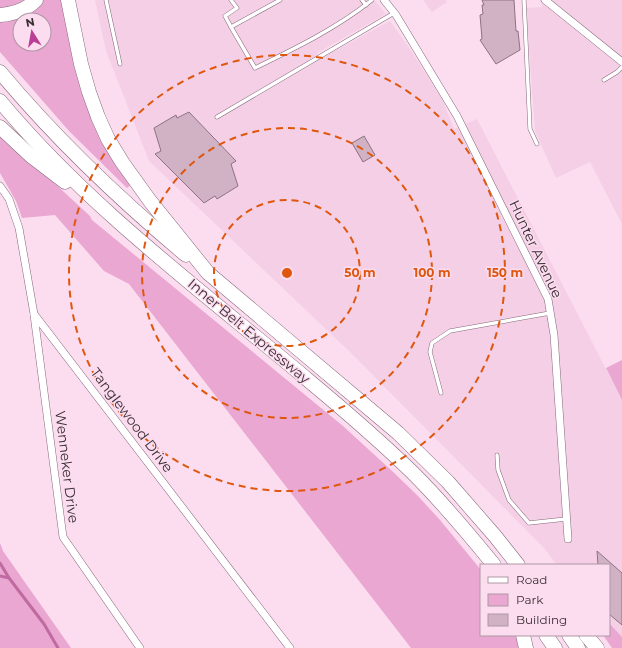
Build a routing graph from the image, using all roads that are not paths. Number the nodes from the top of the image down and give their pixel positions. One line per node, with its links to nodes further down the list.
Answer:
1 (36, 0): 13 (highway)
2 (68, 0): 26 (highway)
3 (106, 0): 16 (lane)
4 (231, 0): 14 (lane)
5 (280, 0): 14 (lane)
6 (362, 0): 11 (lane)
7 (372, 0): 11 (lane)
8 (384, 0): 12 (street, Hunter Avenue)
9 (524, 0): 23 (lane)
10 (545, 0): 15 (street)
11 (366, 5): 14 (lane)
12 (394, 13): 21 (lane); 27 (street, Hunter Avenue)
13 (0, 15)
14 (232, 27)
15 (622, 62)
16 (120, 64)
17 (622, 67): 19 (lane)
18 (0, 72): 26 (highway, Inner Belt Expressway)
19 (604, 80)
20 (0, 101): 25 (highway, Inner Belt Expressway)
21 (217, 117)
22 (0, 127): 25 (highway)
23 (537, 144)
24 (0, 186): 28 (street, Tanglewood Drive)
25 (116, 220): 34 (highway, Inner Belt Expressway)
26 (208, 273): 32 (highway, Inner Belt Expressway)
27 (550, 313): 29 (lane); 31 (street, Hunter Avenue)
28 (34, 314): 41 (street, Wenneker Drive); 42 (street, Tanglewood Drive)
29 (441, 393)
30 (497, 455): 31 (lane)
31 (566, 519): 33 (street, Hunter Avenue)
32 (495, 536): 35 (highway, Inner Belt Expressway); 36 (highway)
33 (568, 539)
34 (493, 564)
35 (517, 564)
36 (521, 564)
37 (523, 636): 43 (highway)
38 (547, 636): 44 (highway)
39 (570, 636): 45 (highway)
40 (587, 636): 46 (highway)
41 (140, 648)
42 (290, 648)
43 (526, 648)
44 (555, 648)
45 (578, 648)
46 (597, 648)

